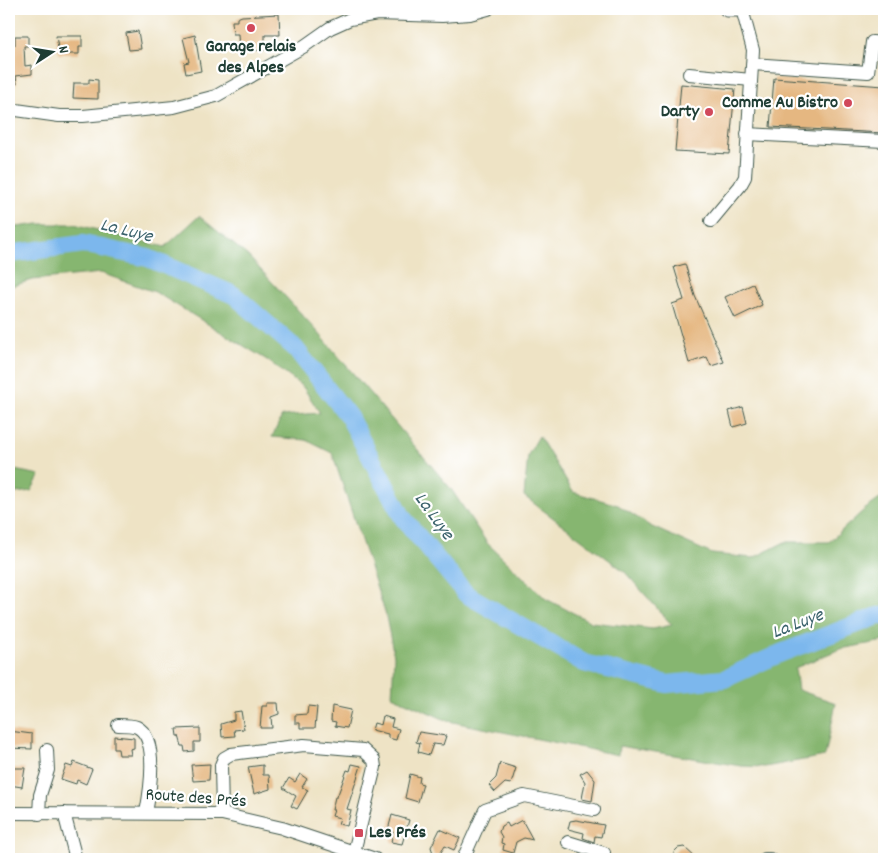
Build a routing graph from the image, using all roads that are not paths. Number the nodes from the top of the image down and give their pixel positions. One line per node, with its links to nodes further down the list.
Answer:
1 (488, 9): 8 (street)
2 (727, 9): 3 (main road)
3 (740, 9): 5 (street)
4 (884, 43): 5 (street)
5 (753, 64): 7 (street)
6 (690, 74): 7 (street)
7 (752, 80): 9 (street)
8 (9, 109)
9 (748, 134): 10 (street); 11 (street)
10 (884, 142)
11 (711, 221)
12 (118, 725): 17 (street)
13 (47, 750): 18 (street)
14 (594, 810): 24 (street)
15 (9, 813): 18 (street, Route des Prés)
16 (64, 813): 17 (street, Route des Prés); 18 (street, Route des Prés); 22 (street)
17 (146, 813): 19 (street, Route des Prés)
18 (38, 814)
19 (222, 814): 21 (street, Route des Prés); 21 (street)
20 (568, 842): 25 (street)
21 (354, 852): 23 (street, Route des Prés)
22 (76, 859)
23 (375, 859)
24 (463, 859)
25 (602, 859)
26 (765, 859): 27 (street)
27 (770, 859)

